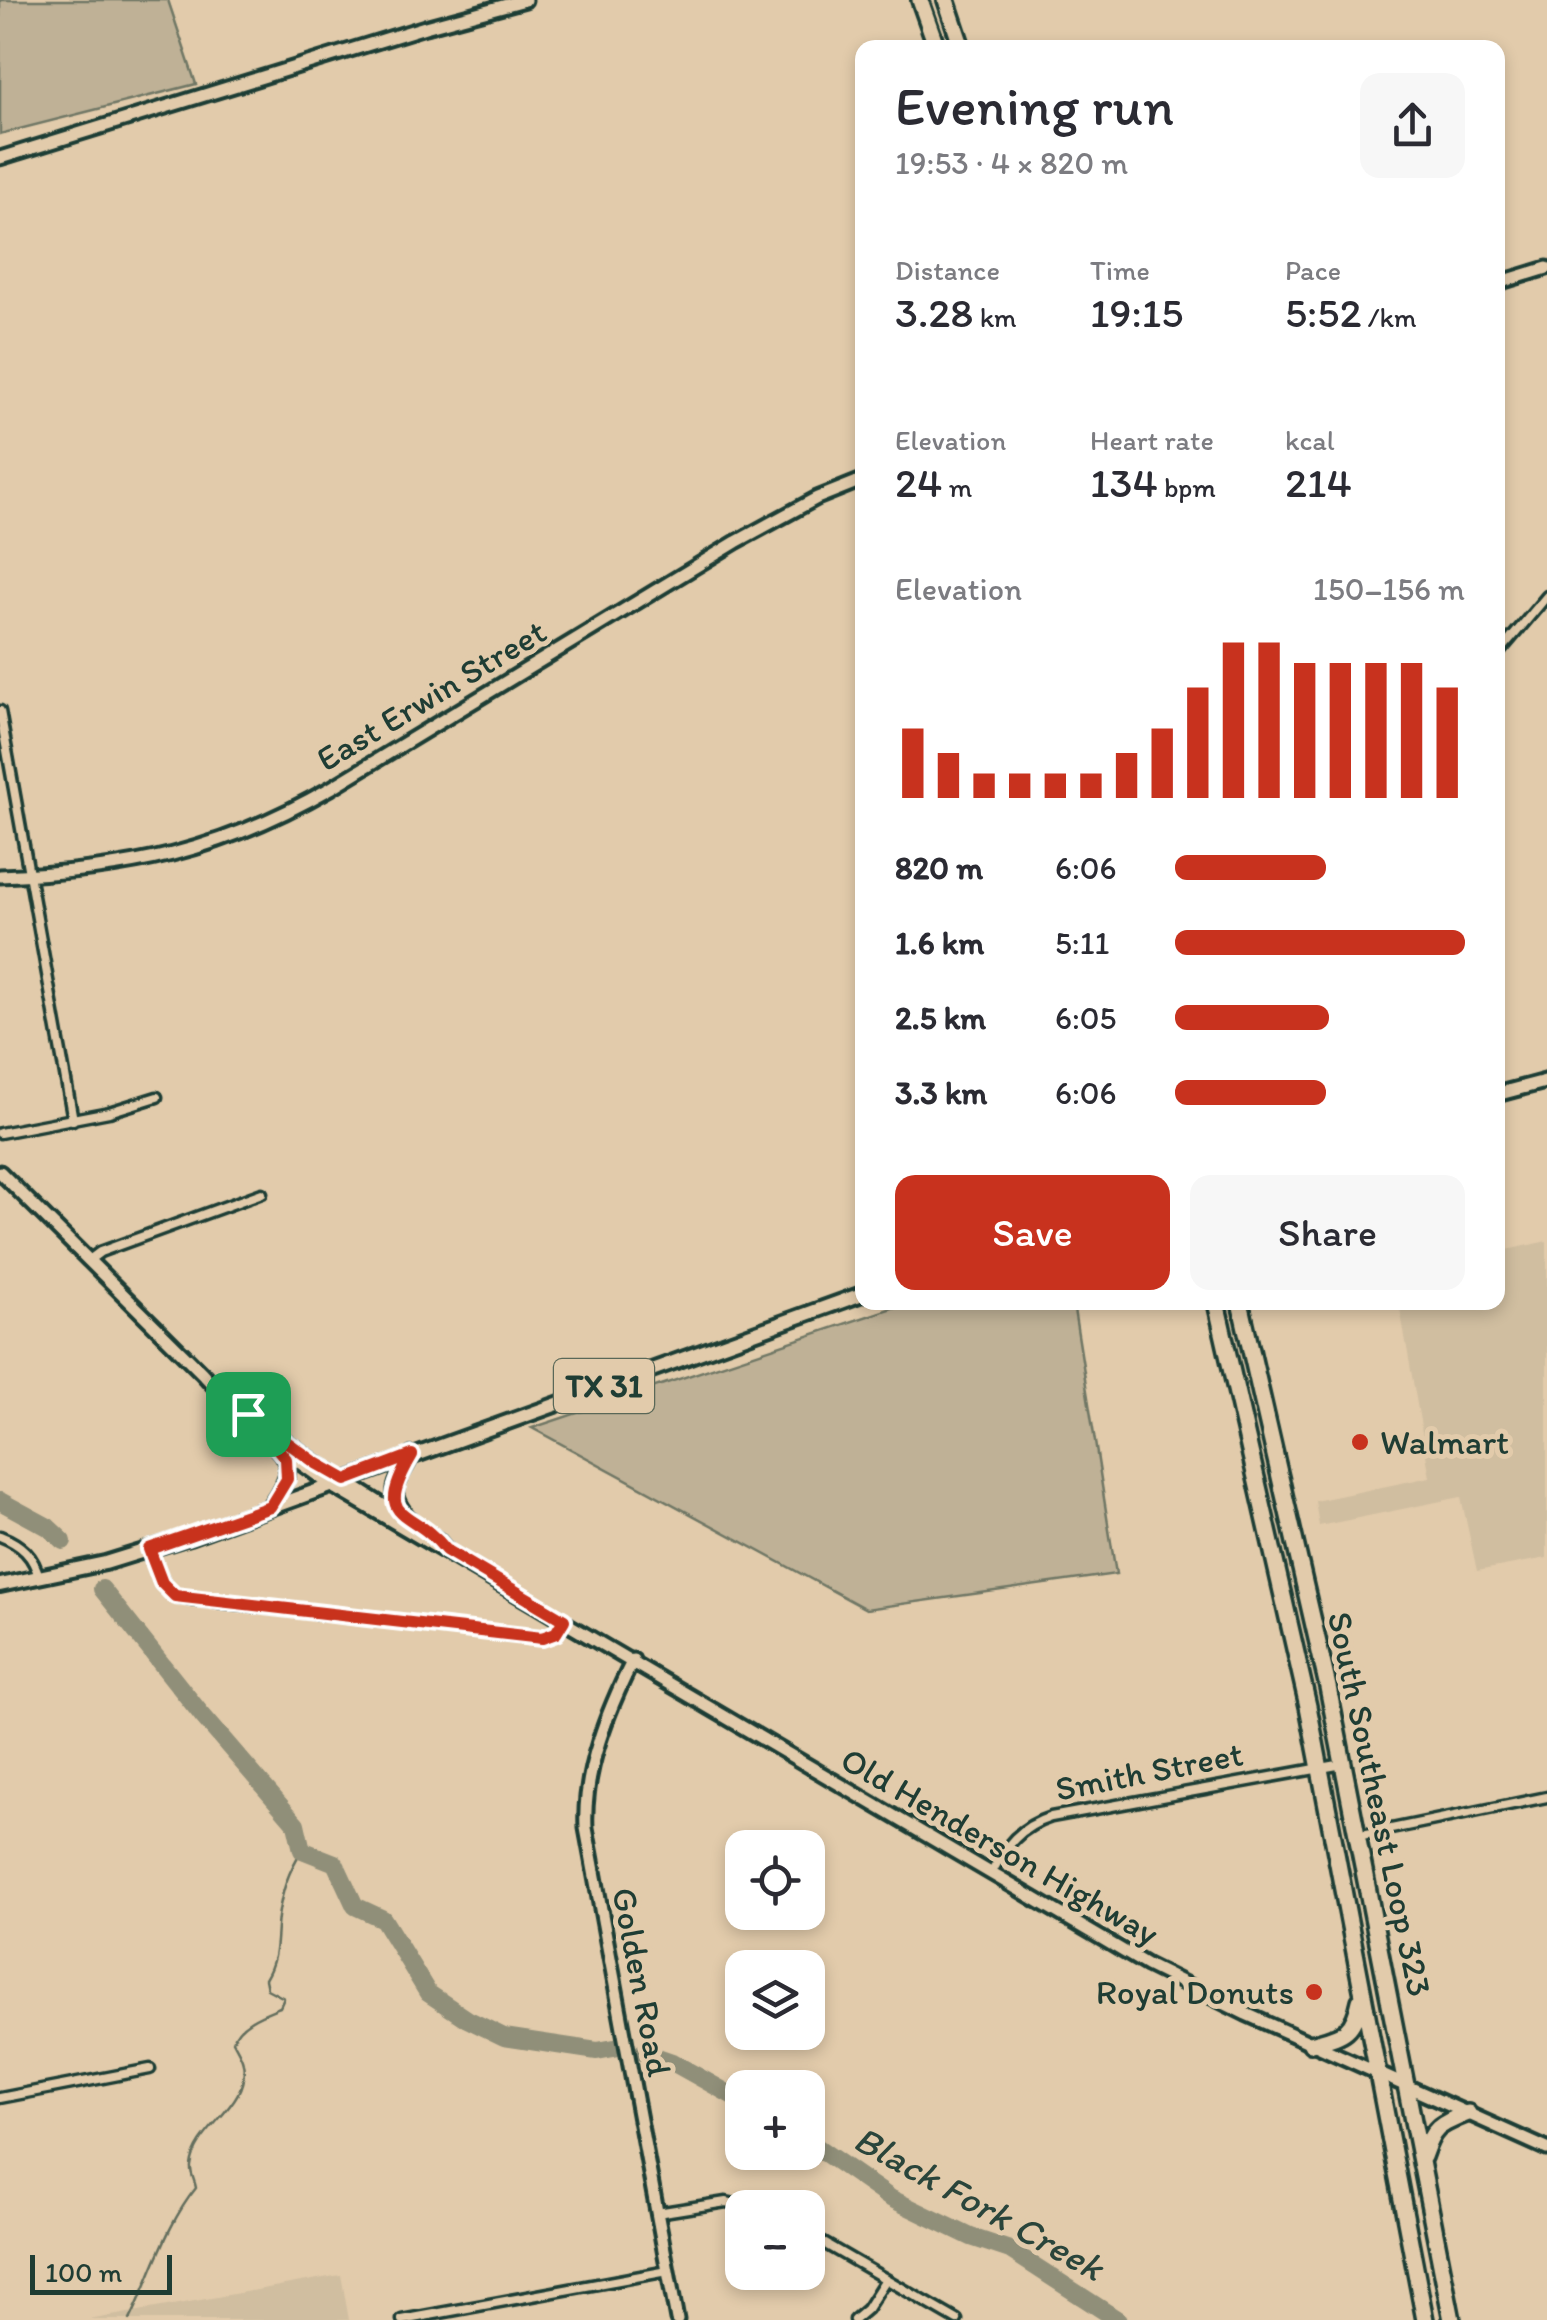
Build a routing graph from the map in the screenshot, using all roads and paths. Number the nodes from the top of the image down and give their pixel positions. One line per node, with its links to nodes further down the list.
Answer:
1 (525, 0): 6 (main road)
2 (920, 0): 4 (highway)
3 (946, 0): 5 (highway)
4 (934, 40)
5 (959, 40)
6 (0, 158)
7 (1547, 268): 8 (main road)
8 (1505, 281)
9 (855, 483): 13 (main road, East Erwin Street)
10 (1547, 596): 11 (street)
11 (1505, 646)
12 (0, 711): 13 (street)
13 (27, 875): 14 (main road, East Erwin Street); 18 (street)
14 (0, 876)
15 (1547, 1082): 16 (main road)
16 (1505, 1093)
17 (157, 1096): 18 (street)
18 (72, 1120): 19 (street)
19 (0, 1133)
20 (0, 1172): 22 (main road, Old Henderson Highway)
21 (262, 1192): 22 (street)
22 (88, 1261): 26 (main road, Old Henderson Highway)
23 (855, 1297): 28 (main road, TX 31)
24 (1218, 1310): 33 (highway, South Southeast Loop 323)
25 (1242, 1310): 32 (highway, South Southeast Loop 323)
26 (238, 1412): 27 (main road, Old Henderson Highway); 29 (main road, Old Henderson Highway)
27 (277, 1448): 30 (main road, Old Henderson Highway); 31 (main road)
28 (412, 1455): 29 (main road, TX 31); 34 (main road)
29 (346, 1480): 30 (main road, TX 31); 34 (main road, Old Henderson Highway)
30 (331, 1484): 31 (main road, TX 31); 37 (main road, Old Henderson Highway)
31 (270, 1507): 36 (main road, TX 31)
32 (1288, 1517): 33 (highway); 42 (highway, South Southeast Loop 323)
33 (1265, 1522): 43 (highway, South Southeast Loop 323)
34 (413, 1524): 37 (main road, Old Henderson Highway)
35 (0, 1536): 38 (street)
36 (149, 1549): 38 (main road, TX 31); 40 (street)
37 (446, 1550): 40 (main road, Old Henderson Highway)
38 (38, 1578): 39 (main road, TX 31)
39 (0, 1585)
40 (564, 1620): 41 (main road, Old Henderson Highway)
41 (633, 1660): 46 (main road, Old Henderson Highway); 57 (main road, Golden Road)
42 (1343, 1764): 43 (street, Smith Street); 45 (highway, South Southeast Loop 323)
43 (1321, 1768): 46 (street, Smith Street); 47 (highway, South Southeast Loop 323)
44 (1547, 1797): 45 (street)
45 (1357, 1836): 51 (highway, South Southeast Loop 323)
46 (991, 1874): 48 (main road, Old Henderson Highway)
47 (1362, 1987): 48 (highway); 50 (highway, South Southeast Loop 323)
48 (1312, 2044): 50 (main road, Old Henderson Highway)
49 (150, 2069): 52 (street)
50 (1377, 2074): 51 (main road, Old Henderson Highway); 65 (highway, South Southeast Loop 323)
51 (1408, 2086): 53 (main road, Old Henderson Highway); 55 (highway, South Southeast Loop 323)
52 (0, 2098)
53 (1468, 2114): 54 (main road, Old Henderson Highway); 55 (highway)
54 (1547, 2149)
55 (1422, 2161): 66 (highway, South Southeast Loop 323)
56 (725, 2202): 57 (street)
57 (658, 2213): 59 (main road, Golden Road)
58 (825, 2244): 60 (street)
59 (668, 2271): 61 (street); 62 (main road, Golden Road)
60 (886, 2279): 63 (street); 64 (street)
61 (402, 2320)
62 (678, 2320)
63 (854, 2320)
64 (956, 2320)
65 (1426, 2320)
66 (1452, 2320)

